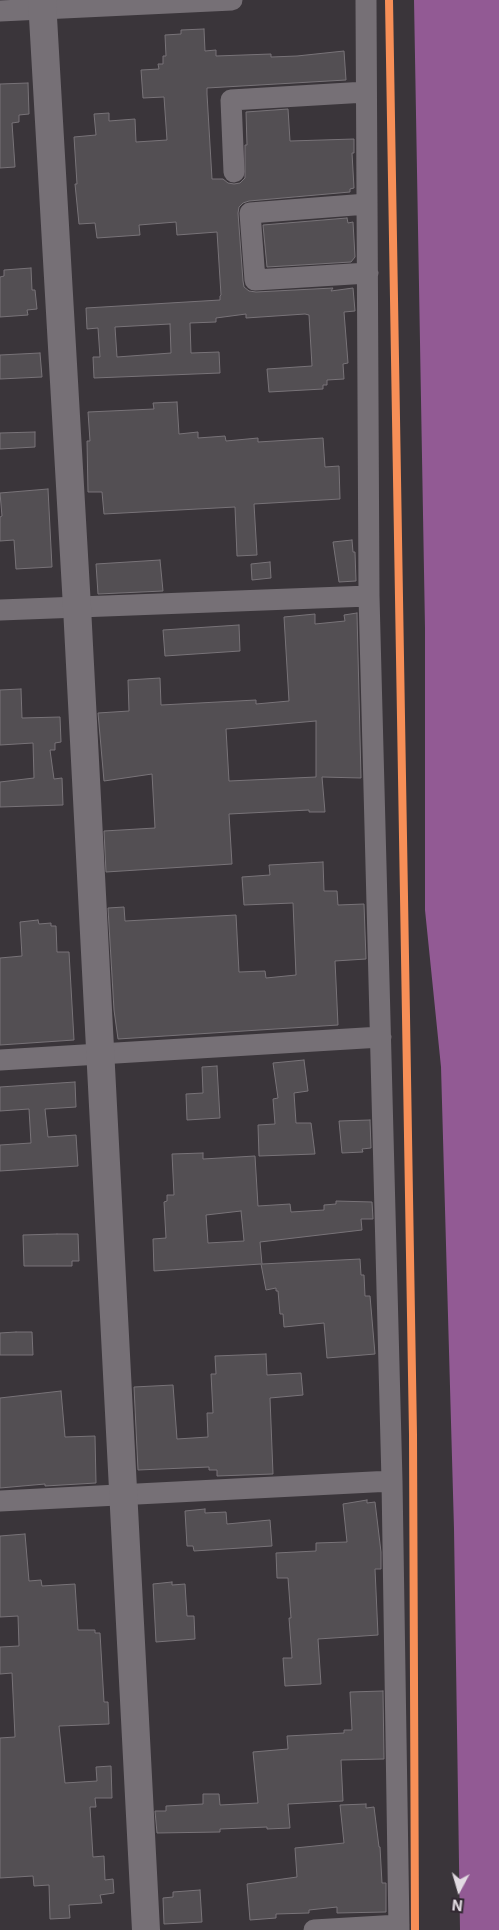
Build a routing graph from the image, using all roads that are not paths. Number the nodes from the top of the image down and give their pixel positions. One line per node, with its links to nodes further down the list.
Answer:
1 (232, 0): 3 (street)
2 (366, 0): 5 (street)
3 (42, 5): 4 (street); 10 (street)
4 (0, 11)
5 (366, 92): 6 (street); 7 (street)
6 (234, 172)
7 (367, 204): 8 (street); 8 (street)
8 (368, 273): 9 (street)
9 (370, 596): 10 (street); 12 (street)
10 (77, 607): 11 (street); 13 (street)
11 (0, 610)
12 (381, 1037): 13 (street); 15 (street)
13 (100, 1055): 14 (street); 16 (street)
14 (0, 1060)
15 (392, 1482): 16 (street); 18 (street)
16 (123, 1495): 17 (street); 19 (street)
17 (0, 1501)
18 (399, 1928): 20 (street)
19 (146, 1930)
20 (314, 1930)

